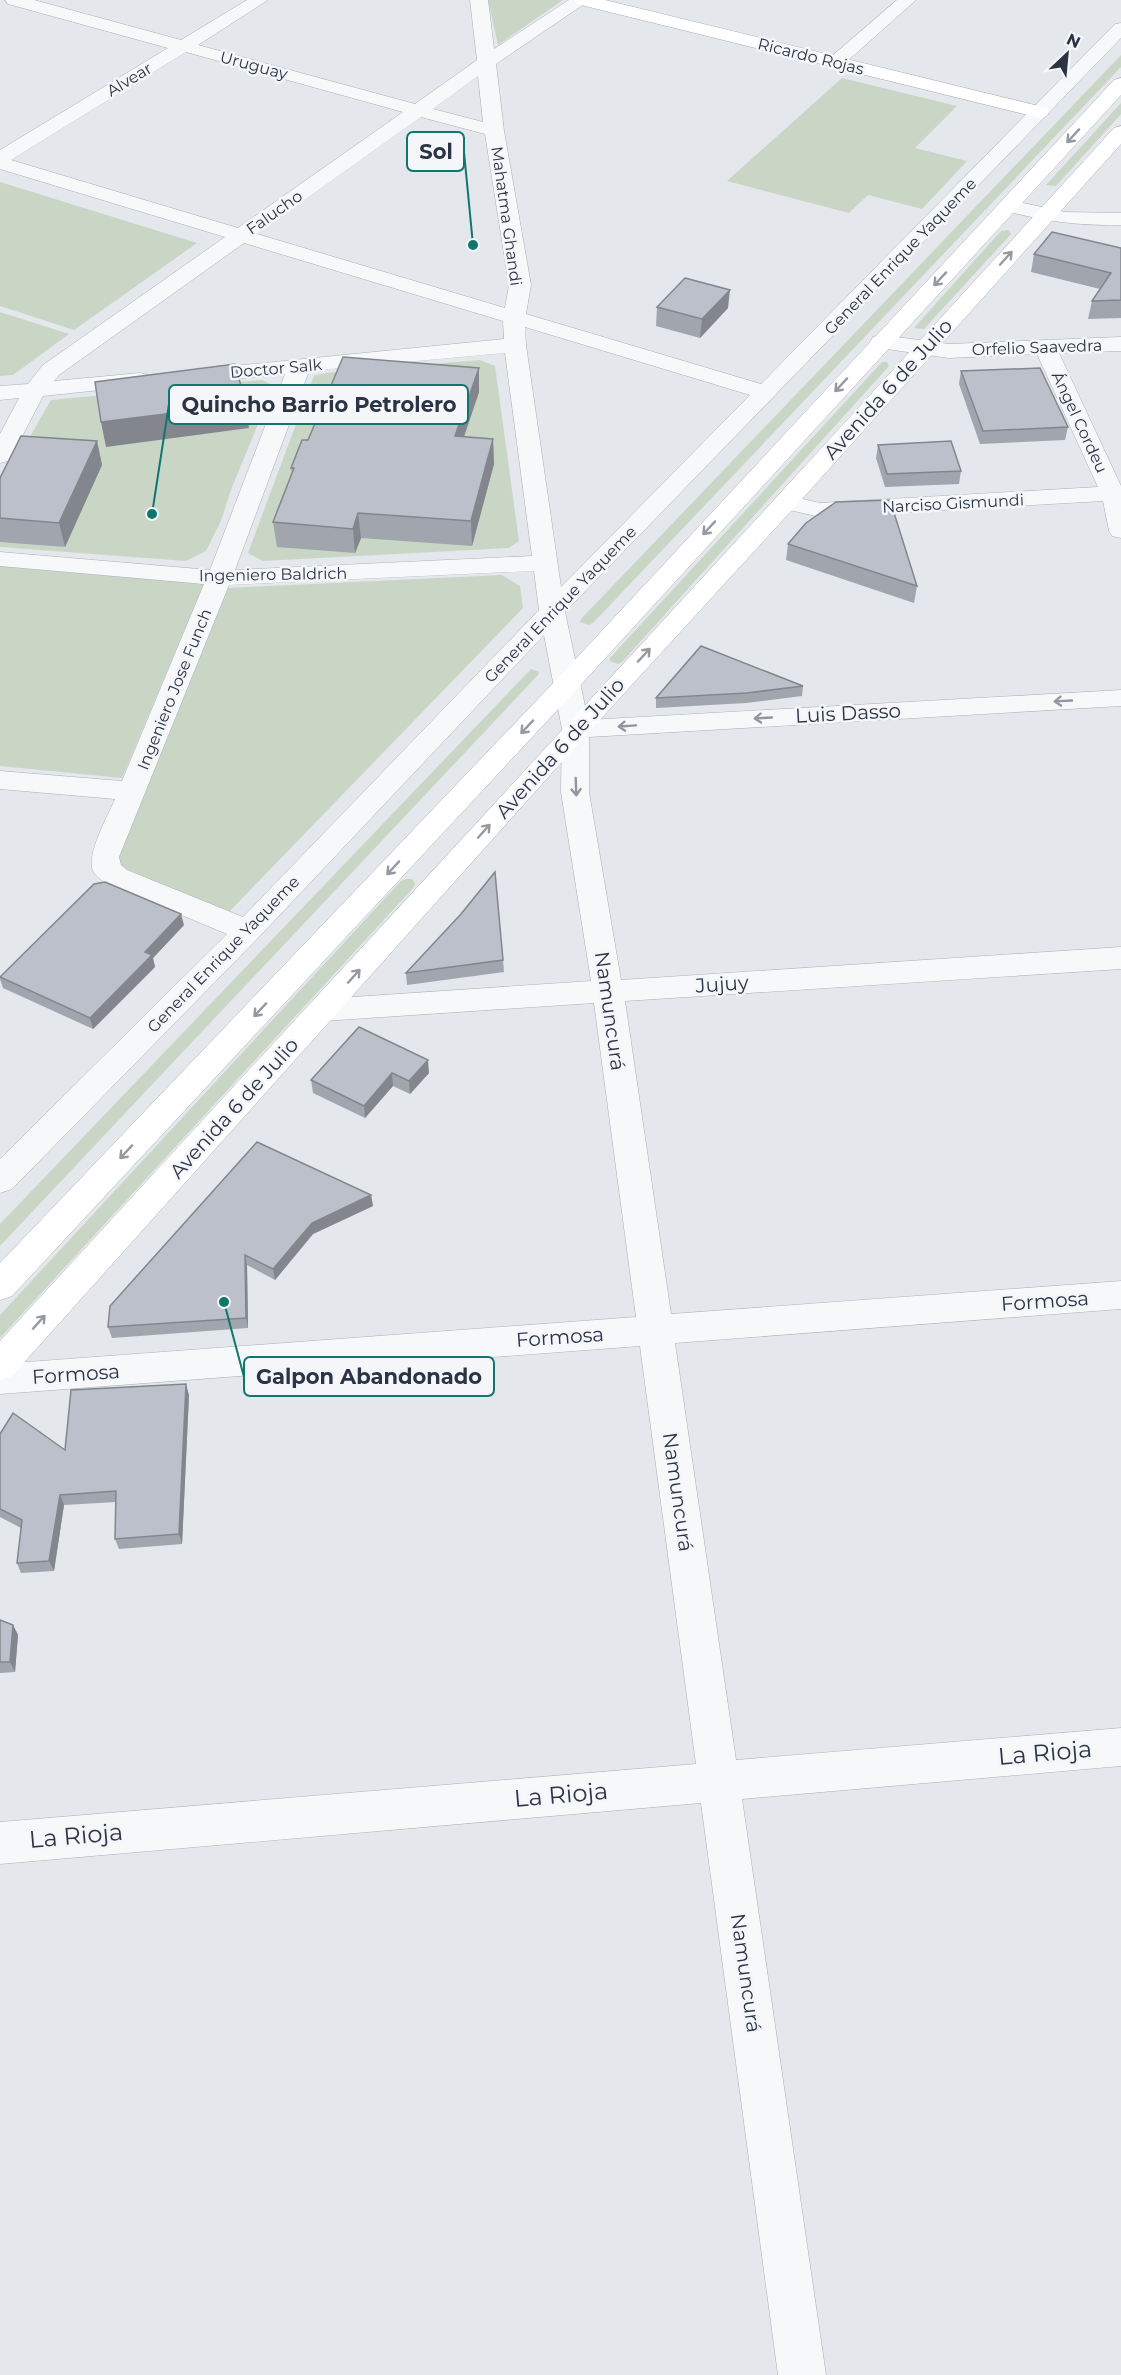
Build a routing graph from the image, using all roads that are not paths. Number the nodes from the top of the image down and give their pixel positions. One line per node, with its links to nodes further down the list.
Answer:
1 (14, 0): 8 (street, Uruguay)
2 (259, 0): 8 (street, Alvear)
3 (479, 0): 10 (street, Mahatma Ghandi)
4 (582, 0): 10 (street, Falucho); 13 (main road, Ricardo Rojas)
5 (593, 0): 9 (main road, Ricardo Rojas)
6 (907, 0): 9 (street)
7 (1121, 28): 13 (street, General Enrique Yaqueme)
8 (183, 46): 12 (street, Uruguay); 16 (street, Alvear)
9 (838, 60): 13 (main road, Ricardo Rojas)
10 (488, 61): 12 (street, Falucho); 14 (street, Mahatma Ghandi)
11 (1118, 91): 17 (main road, Avenida 6 de Julio, one-way to 17)
12 (418, 110): 14 (street, Uruguay); 20 (street, Falucho)
13 (1041, 111): 30 (street, General Enrique Yaqueme)
14 (494, 131): 21 (street, Mahatma Ghandi)
15 (1121, 132): 18 (main road, Avenida 6 de Julio)
16 (0, 160): 20 (street)
17 (1009, 206): 18 (street); 22 (main road, Avenida 6 de Julio, one-way to 22)
18 (1044, 216): 19 (street); 25 (main road, Avenida 6 de Julio, one-way to 18)
19 (1121, 219)
20 (241, 236): 21 (street); 28 (street, Falucho)
21 (514, 318): 24 (street, Mahatma Ghandi); 30 (street)
22 (881, 342): 25 (street, Orfelio Saavedra); 39 (main road, Avenida 6 de Julio, one-way to 39)
23 (1121, 344): 26 (street, Orfelio Saavedra)
24 (515, 345): 27 (street, Doctor Salk); 36 (street, Mahatma Ghandi)
25 (925, 348): 26 (street, Orfelio Saavedra); 33 (main road, Avenida 6 de Julio)
26 (1046, 348): 32 (street, Ángel Cordeu)
27 (300, 365): 28 (street, Doctor Salk); 37 (street, Ingeniero Jose Funch)
28 (35, 390): 29 (street, Doctor Salk); 31 (street, Falucho)
29 (0, 393)
30 (767, 393): 38 (street, General Enrique Yaqueme)
31 (0, 456)
32 (1117, 494): 33 (street, Narciso Gismundi); 34 (street, Ángel Cordeu)
33 (786, 502): 41 (main road, Avenida 6 de Julio, one-way to 33)
34 (1121, 531)
35 (0, 559): 37 (street, Ingeniero Baldrich)
36 (547, 563): 37 (street, Ingeniero Baldrich); 38 (street, Mahatma Ghandi)
37 (219, 578): 43 (street, Ingeniero Jose Funch)
38 (552, 611): 39 (street, Namuncurá); 44 (street, General Enrique Yaqueme)
39 (567, 684): 41 (street, Namuncurá); 49 (main road, Avenida 6 de Julio, one-way to 49)
40 (1121, 698): 41 (street, Luis Dasso, one-way to 41)
41 (576, 729): 46 (street, Namuncurá, one-way to 46); 47 (main road, Avenida 6 de Julio, one-way to 41)
42 (0, 780): 43 (street)
43 (132, 791): 44 (street, Ingeniero Jose Funch)
44 (248, 930): 48 (street, General Enrique Yaqueme)
45 (1121, 958): 46 (street, Jujuy)
46 (608, 992): 47 (street, Jujuy); 51 (street, Namuncurá)
47 (323, 1010): 52 (main road, Avenida 6 de Julio, one-way to 47)
48 (7, 1161)
49 (0, 1286)
50 (1121, 1295): 51 (street, Formosa)
51 (655, 1330): 53 (street, Formosa); 55 (street, Namuncurá)
52 (0, 1365)
53 (0, 1379)
54 (1121, 1747): 55 (street, La Rioja)
55 (719, 1781): 56 (street, La Rioja); 57 (street, Namuncurá)
56 (0, 1843)
57 (802, 2375)

